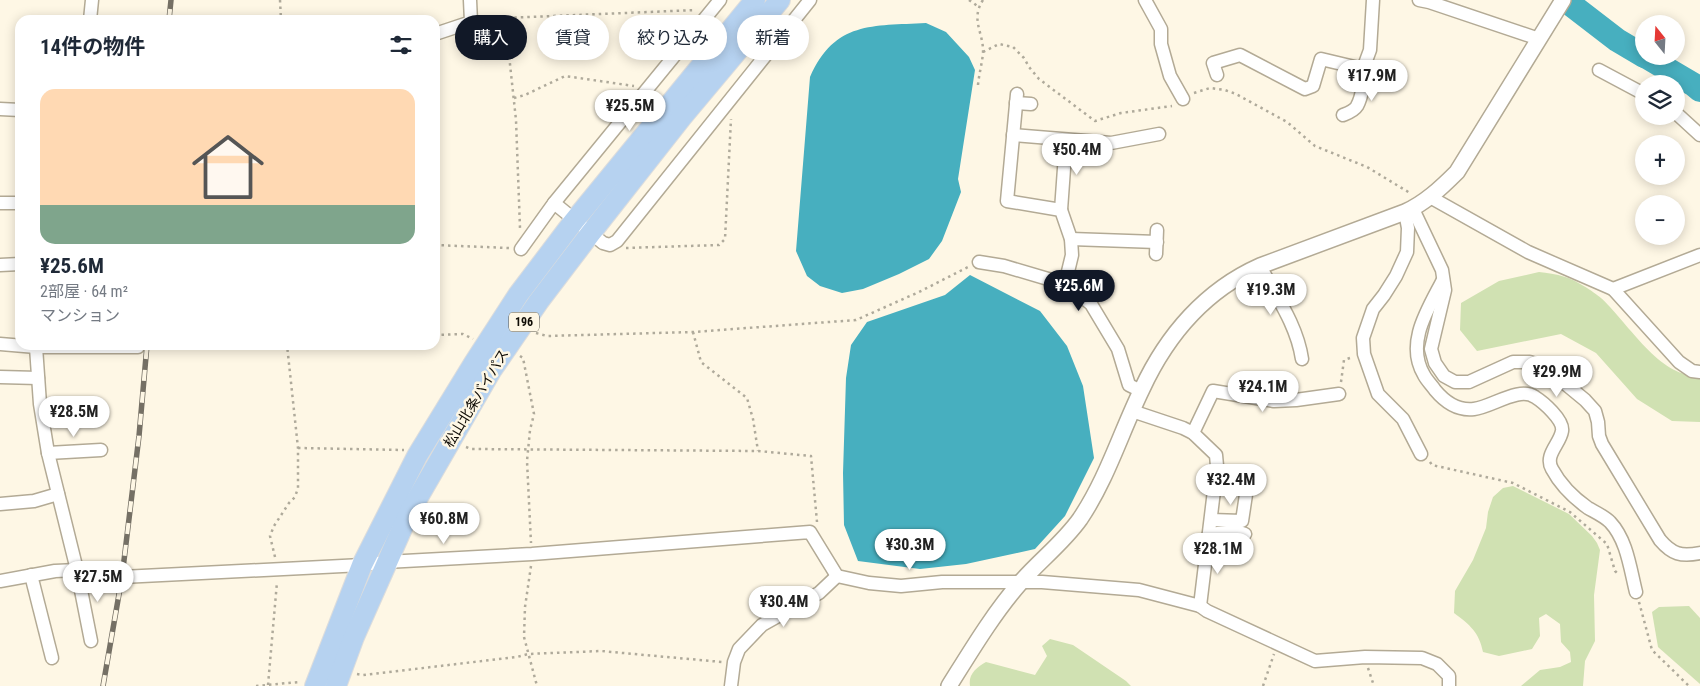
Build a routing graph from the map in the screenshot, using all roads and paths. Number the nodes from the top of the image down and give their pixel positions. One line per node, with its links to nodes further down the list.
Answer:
1 (92, 0): 16 (street)
2 (280, 0): 17 (path)
3 (470, 0): 18 (street)
4 (720, 0): 15 (street)
5 (755, 0): 48 (highway, 松山北条バイパス / 196)
6 (780, 0): 49 (highway, 松山北条バイパス / 196)
7 (810, 0): 32 (street)
8 (969, 0): 14 (path)
9 (983, 0): 14 (path)
10 (1145, 0): 33 (street)
11 (1373, 0): 25 (street)
12 (1419, 0): 22 (street)
13 (1563, 0): 22 (street)
14 (979, 7): 23 (path)
15 (711, 10): 19 (path); 29 (street)
16 (90, 15)
17 (281, 15)
18 (471, 15)
19 (527, 17)
20 (455, 27): 21 (street)
21 (440, 32)
22 (1539, 39): 46 (street)
23 (983, 52): 28 (path); 33 (path)
24 (510, 60): 31 (path)
25 (1363, 69): 27 (street); 37 (street)
26 (1598, 70): 30 (street)
27 (1217, 75)
28 (978, 85)
29 (647, 88): 31 (path); 43 (street)
30 (1635, 89)
31 (514, 98): 54 (path)
32 (732, 99): 53 (street); 53 (path)
33 (1183, 99): 46 (path)
34 (1031, 104): 39 (street)
35 (0, 109): 36 (street)
36 (15, 110)
37 (1343, 115)
38 (1685, 121): 40 (street)
39 (1013, 135): 42 (street); 47 (street)
40 (1700, 135)
41 (1153, 139): 42 (street)
42 (1066, 140): 47 (street)
43 (554, 202): 48 (street); 54 (street)
44 (0, 203): 45 (street)
45 (15, 203)
46 (1416, 206): 59 (street); 60 (street); 62 (street); 72 (street)
47 (1062, 210): 50 (street)
48 (574, 221): 49 (street); 67 (highway, 松山北条バイパス / 196)
49 (590, 234): 53 (street); 63 (highway, 松山北条バイパス / 196)
50 (1071, 239): 51 (street); 61 (street)
51 (1157, 242)
52 (440, 245): 54 (path)
53 (610, 245)
54 (521, 249)
55 (1700, 255): 62 (street)
56 (979, 262): 61 (street); 64 (path)
57 (15, 264): 58 (street)
58 (0, 265)
59 (1260, 266): 73 (street); 77 (street)
60 (1443, 279): 96 (street); 106 (street)
61 (1065, 284): 77 (street)
62 (1613, 289): 74 (street)
63 (523, 323): 64 (path); 69 (highway, 松山北条バイパス / 196)
64 (693, 332): 85 (path)
65 (440, 335): 67 (path)
66 (0, 344): 68 (street)
67 (486, 344): 88 (highway, 松山北条バイパス / 196)
68 (15, 345)
69 (508, 346): 81 (highway, 松山北条バイパス / 196); 84 (path)
70 (36, 350): 76 (street)
71 (288, 350): 82 (path)
72 (1364, 354): 78 (path); 87 (street)
73 (1302, 359)
74 (1700, 372)
75 (0, 378): 76 (street)
76 (38, 378): 86 (street)
77 (1141, 390): 79 (street)
78 (1339, 394): 80 (street)
79 (1132, 411): 80 (street); 105 (street)
80 (1192, 433): 92 (street)
81 (451, 439): 84 (path); 98 (highway, 松山北条バイパス / 196)
82 (298, 448): 88 (path); 100 (path)
83 (101, 450): 86 (street)
84 (528, 450): 85 (path); 97 (path)
85 (758, 451): 93 (path)
86 (48, 453): 90 (street)
87 (1421, 454): 106 (path)
88 (418, 456): 99 (highway, 松山北条バイパス / 196)
89 (1248, 488): 92 (street)
90 (58, 494): 91 (street); 101 (street)
91 (0, 504)
92 (1211, 520): 94 (street)
93 (810, 532): 97 (street); 103 (street)
94 (1209, 534): 95 (street); 107 (street)
95 (1245, 534)
96 (1700, 553)
97 (532, 554): 98 (street); 110 (path)
98 (386, 562): 99 (street); 114 (highway, 松山北条バイパス / 196)
99 (362, 565): 100 (street); 116 (highway, 松山北条バイパス / 196)
100 (277, 569): 101 (street); 115 (path)
101 (77, 570): 102 (street); 108 (street)
102 (31, 575): 104 (street); 111 (street)
103 (837, 576): 105 (street); 113 (street)
104 (0, 581)
105 (1020, 583): 107 (street); 120 (street)
106 (1636, 592): 124 (path)
107 (1200, 606): 109 (street)
108 (91, 641)
109 (1278, 644): 112 (street); 121 (path)
110 (528, 654): 113 (path); 114 (path); 118 (path)
111 (52, 658)
112 (1365, 658): 122 (path); 123 (street)
113 (734, 662): 119 (street)
114 (339, 678)
115 (268, 685): 116 (path); 117 (path)
116 (309, 685)
117 (256, 686)
118 (537, 686)
119 (731, 686)
120 (949, 686)
121 (1263, 686)
122 (1374, 686)
123 (1449, 686)
124 (1689, 686)

